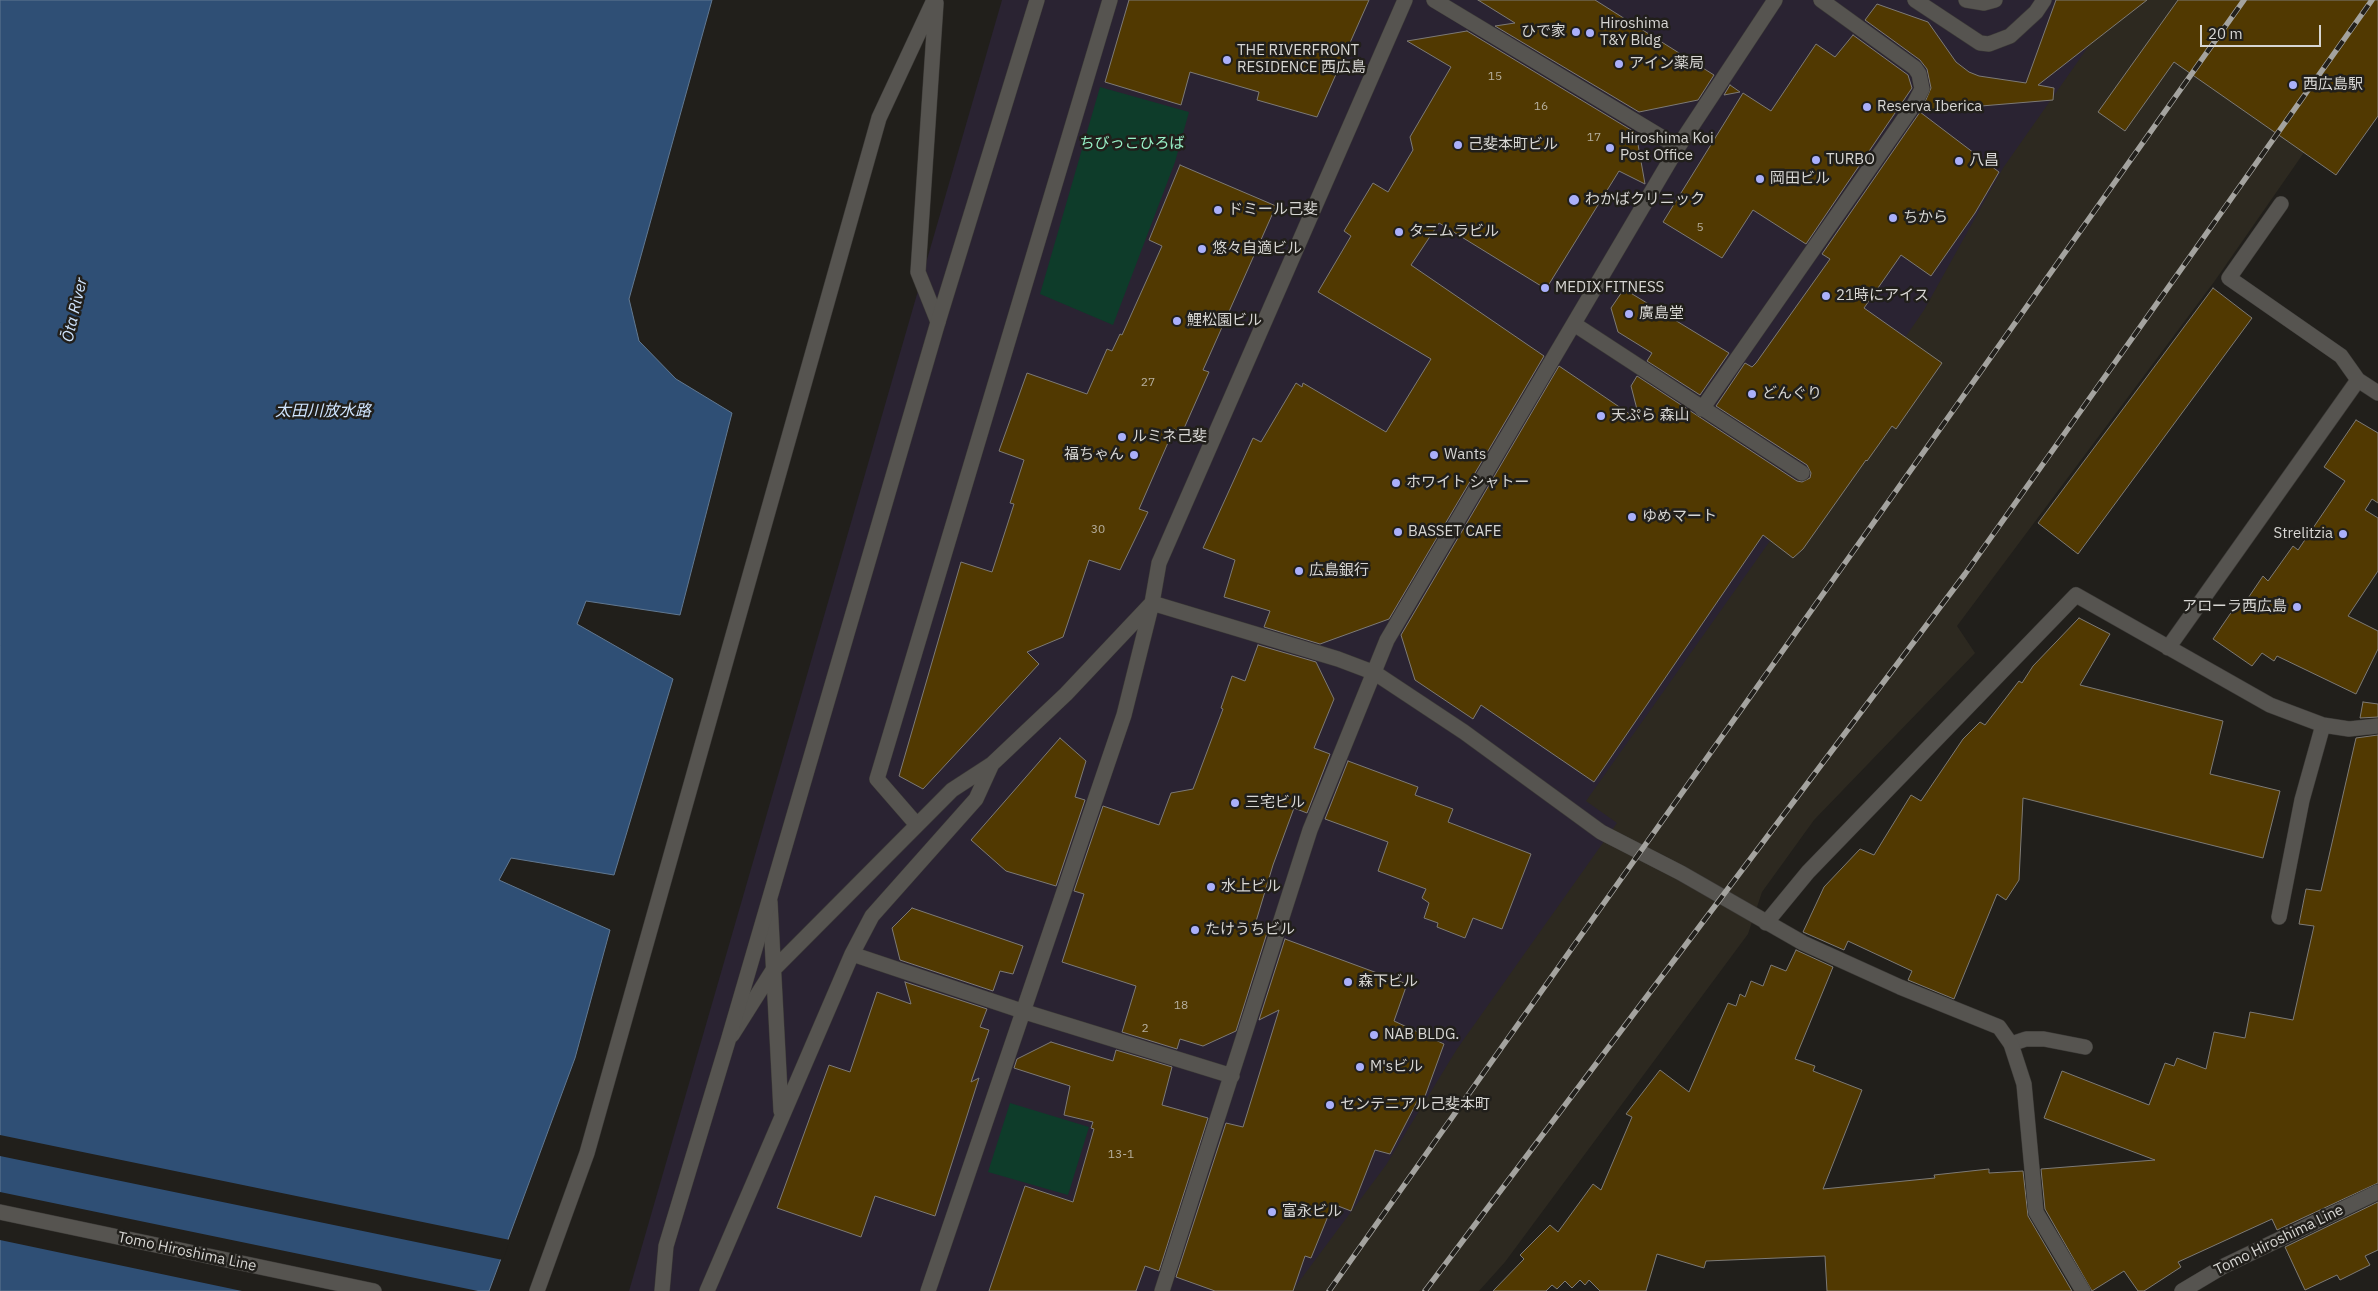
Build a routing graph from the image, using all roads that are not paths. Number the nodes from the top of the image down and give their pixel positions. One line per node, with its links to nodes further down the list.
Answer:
1 (935, 0): 14 (street); 41 (street)
2 (1037, 0): 14 (street)
3 (1110, 0): 26 (street)
4 (1405, 0): 20 (street)
5 (1434, 0): 12 (street)
6 (1774, 0): 12 (street)
7 (1821, 0): 18 (street)
8 (1915, 0): 11 (street)
9 (1966, 0): 10 (street)
10 (1994, 0)
11 (2044, 0)
12 (1678, 147): 15 (street)
13 (2281, 204): 16 (street)
14 (938, 322): 27 (street)
15 (1574, 324): 18 (street); 22 (street)
16 (2358, 380): 17 (street); 21 (street)
17 (2378, 393)
18 (1702, 408): 19 (street)
19 (1802, 473)
20 (1152, 603): 22 (street); 25 (street); 32 (street)
21 (2168, 648): 23 (street); 29 (street)
22 (1375, 673): 29 (street); 36 (street)
23 (2323, 725): 24 (street); 28 (street)
24 (2378, 726)
25 (992, 764): 26 (street); 30 (street)
26 (917, 825): 31 (street)
27 (770, 897): 31 (street); 33 (street)
28 (2279, 917)
29 (1766, 922): 34 (street)
30 (852, 954): 32 (street); 37 (street)
31 (773, 970): 33 (street); 37 (street)
32 (1022, 1011): 36 (street); 44 (street)
33 (728, 1041): 42 (street)
34 (2011, 1044): 35 (street); 46 (street)
35 (2085, 1047)
36 (1232, 1076): 45 (street)
37 (781, 1115): 43 (street)
38 (2378, 1192): 47 (street, Tomo Hiroshima Line)
39 (0, 1212): 40 (street, Tomo Hiroshima Line)
40 (374, 1291)
41 (538, 1291)
42 (662, 1291)
43 (707, 1291)
44 (928, 1291)
45 (1162, 1291)
46 (2083, 1291)
47 (2182, 1291)

